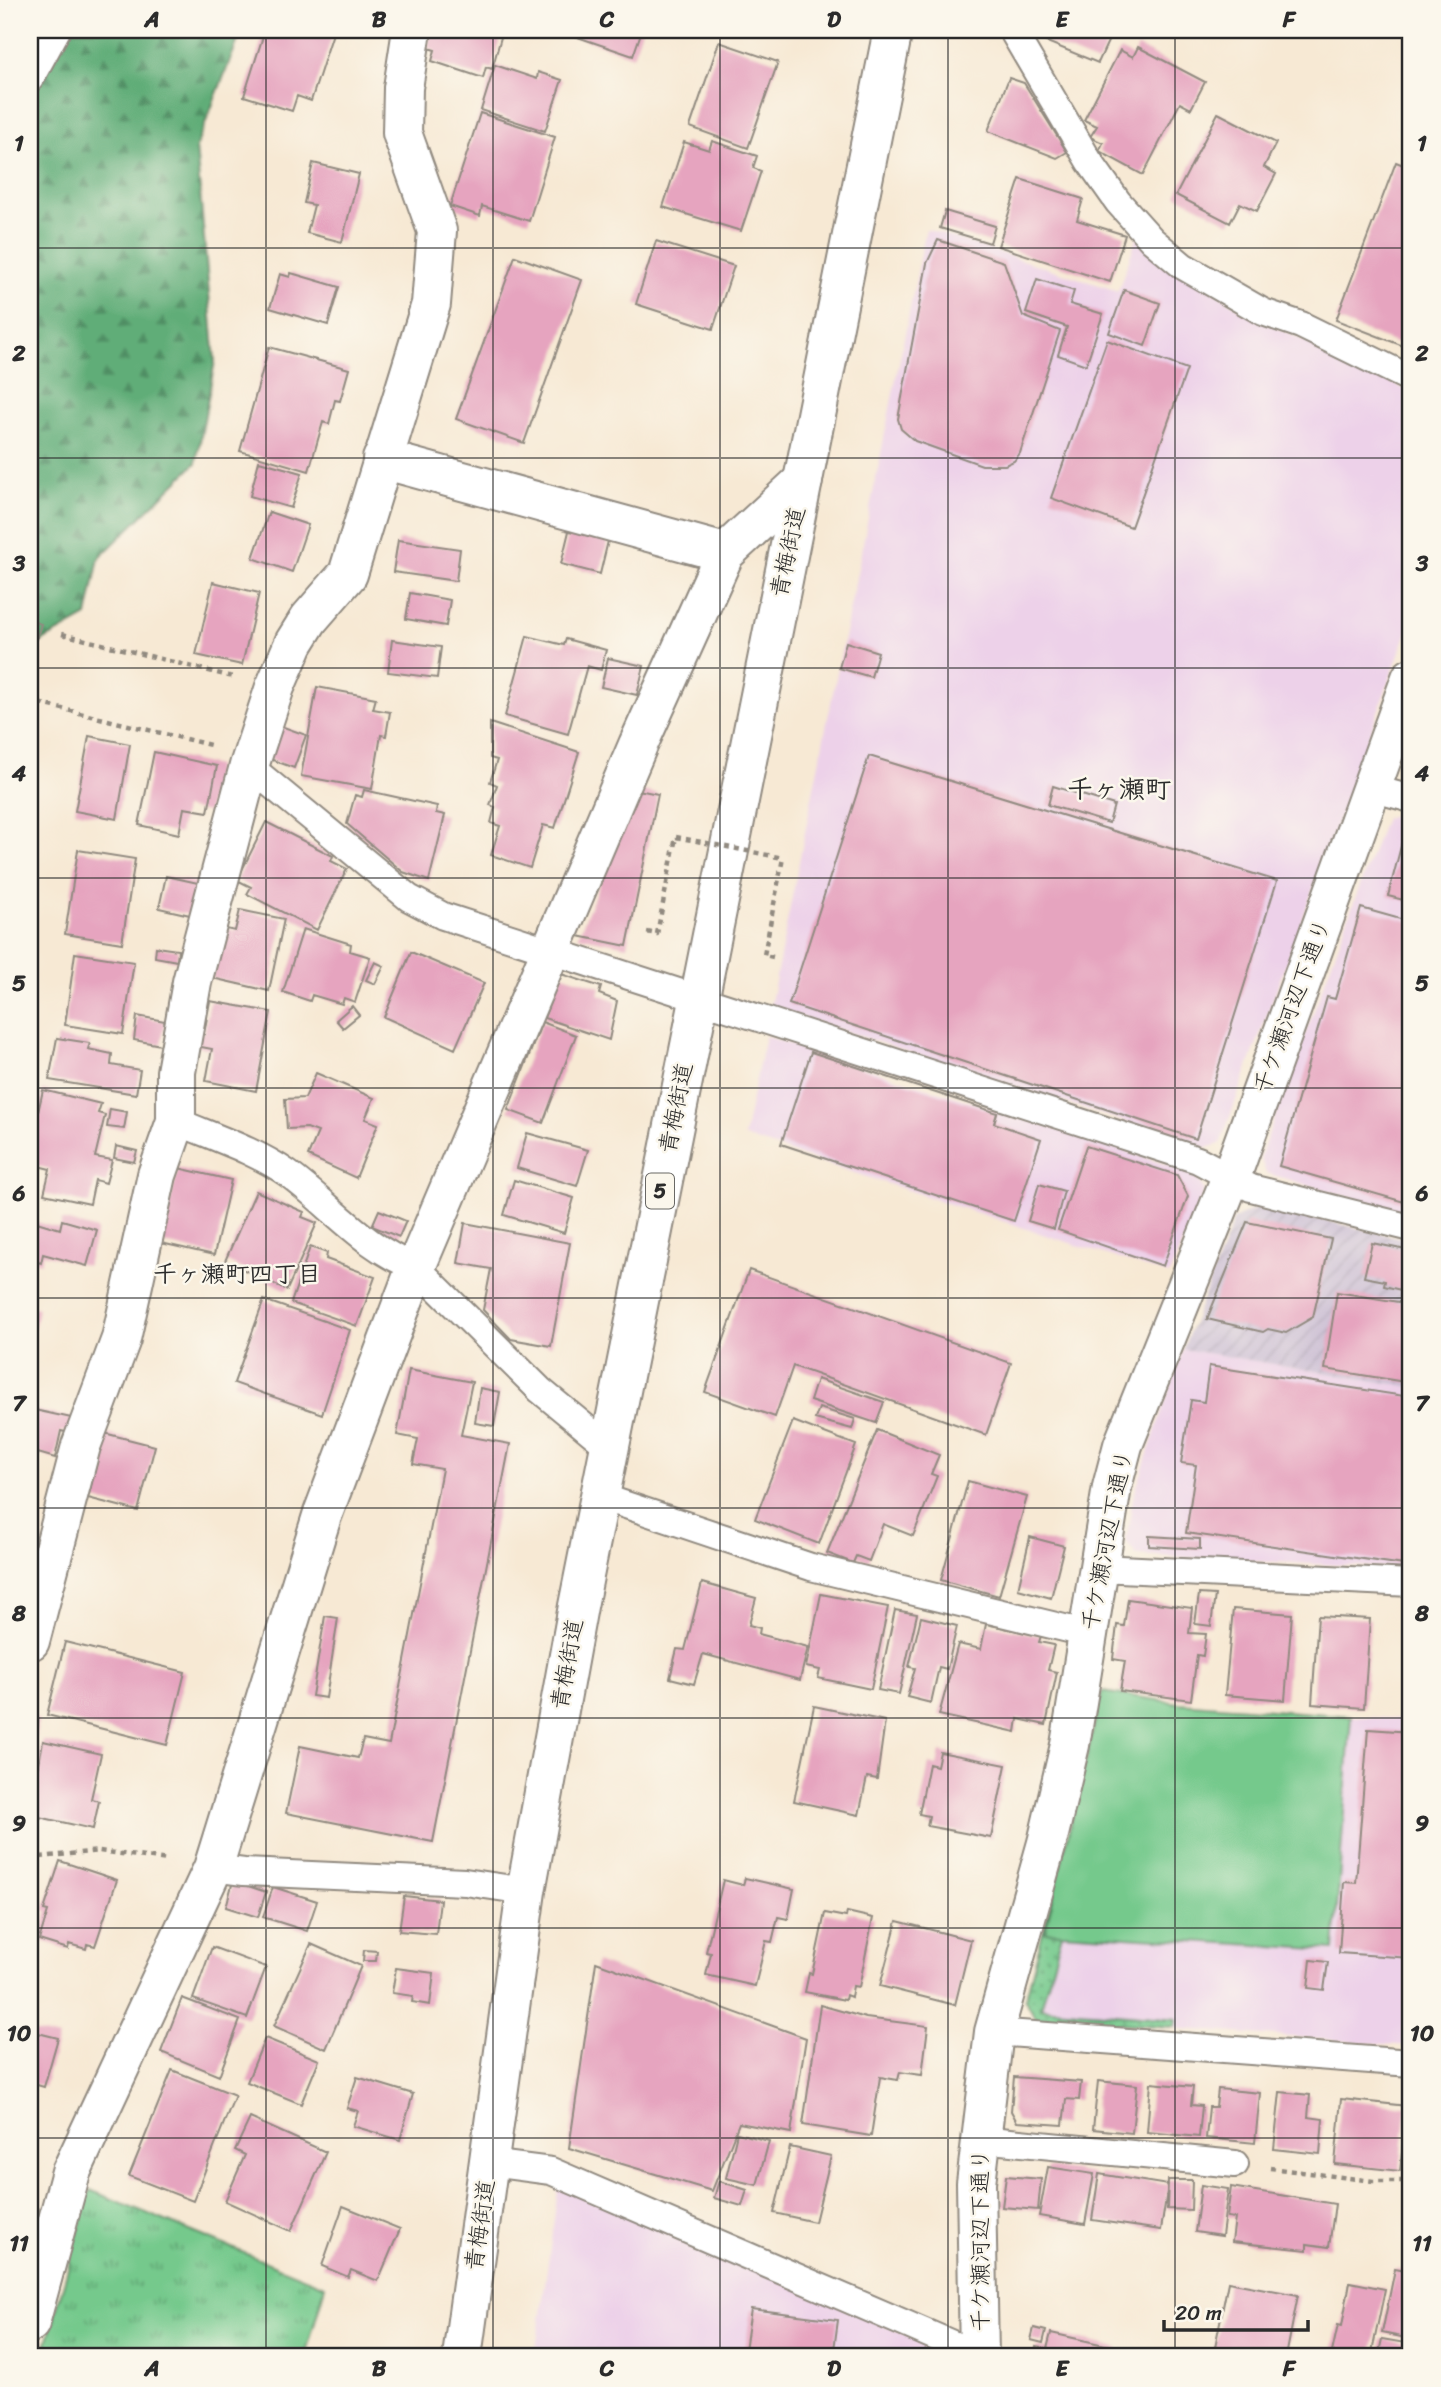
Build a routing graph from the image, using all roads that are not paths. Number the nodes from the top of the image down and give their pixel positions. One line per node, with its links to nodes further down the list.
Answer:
1 (57, 30): 5 (lane)
2 (412, 30): 7 (street)
3 (893, 30): 8 (street, 青梅街道 / 5)
4 (1012, 30): 6 (lane)
5 (30, 79)
6 (1411, 379)
7 (382, 459): 9 (street); 11 (street)
8 (803, 481): 9 (street); 15 (street, 青梅街道 / 5)
9 (725, 553): 14 (street)
10 (1411, 678): 12 (street, 千ケ瀬河辺下通り)
11 (249, 766): 14 (lane); 16 (street)
12 (1371, 788): 13 (lane); 17 (street, 千ケ瀬河辺下通り)
13 (1411, 799)
14 (553, 951): 15 (lane); 19 (street)
15 (698, 999): 17 (lane); 20 (street, 青梅街道 / 5)
16 (176, 1121): 19 (lane); 25 (street)
17 (1230, 1177): 18 (lane); 22 (street, 千ケ瀬河辺下通り)
18 (1411, 1228)
19 (416, 1267): 20 (lane); 26 (street)
20 (609, 1447): 21 (street, 青梅街道 / 5)
21 (599, 1496): 24 (lane); 27 (street, 青梅街道 / 5)
22 (1099, 1568): 23 (lane); 24 (street, 千ケ瀬河辺下通り)
23 (1411, 1583)
24 (1089, 1634): 28 (street, 千ケ瀬河辺下通り)
25 (30, 1641)
26 (213, 1868): 27 (lane); 33 (street)
27 (526, 1891): 31 (street, 青梅街道 / 5)
28 (994, 2032): 29 (lane); 30 (street, 千ケ瀬河辺下通り)
29 (1411, 2063)
30 (980, 2139): 32 (lane); 35 (street, 千ケ瀬河辺下通り)
31 (489, 2163): 34 (street, 青梅街道 / 5); 35 (lane)
32 (1235, 2164)
33 (30, 2323)
34 (461, 2357)
35 (979, 2357)

